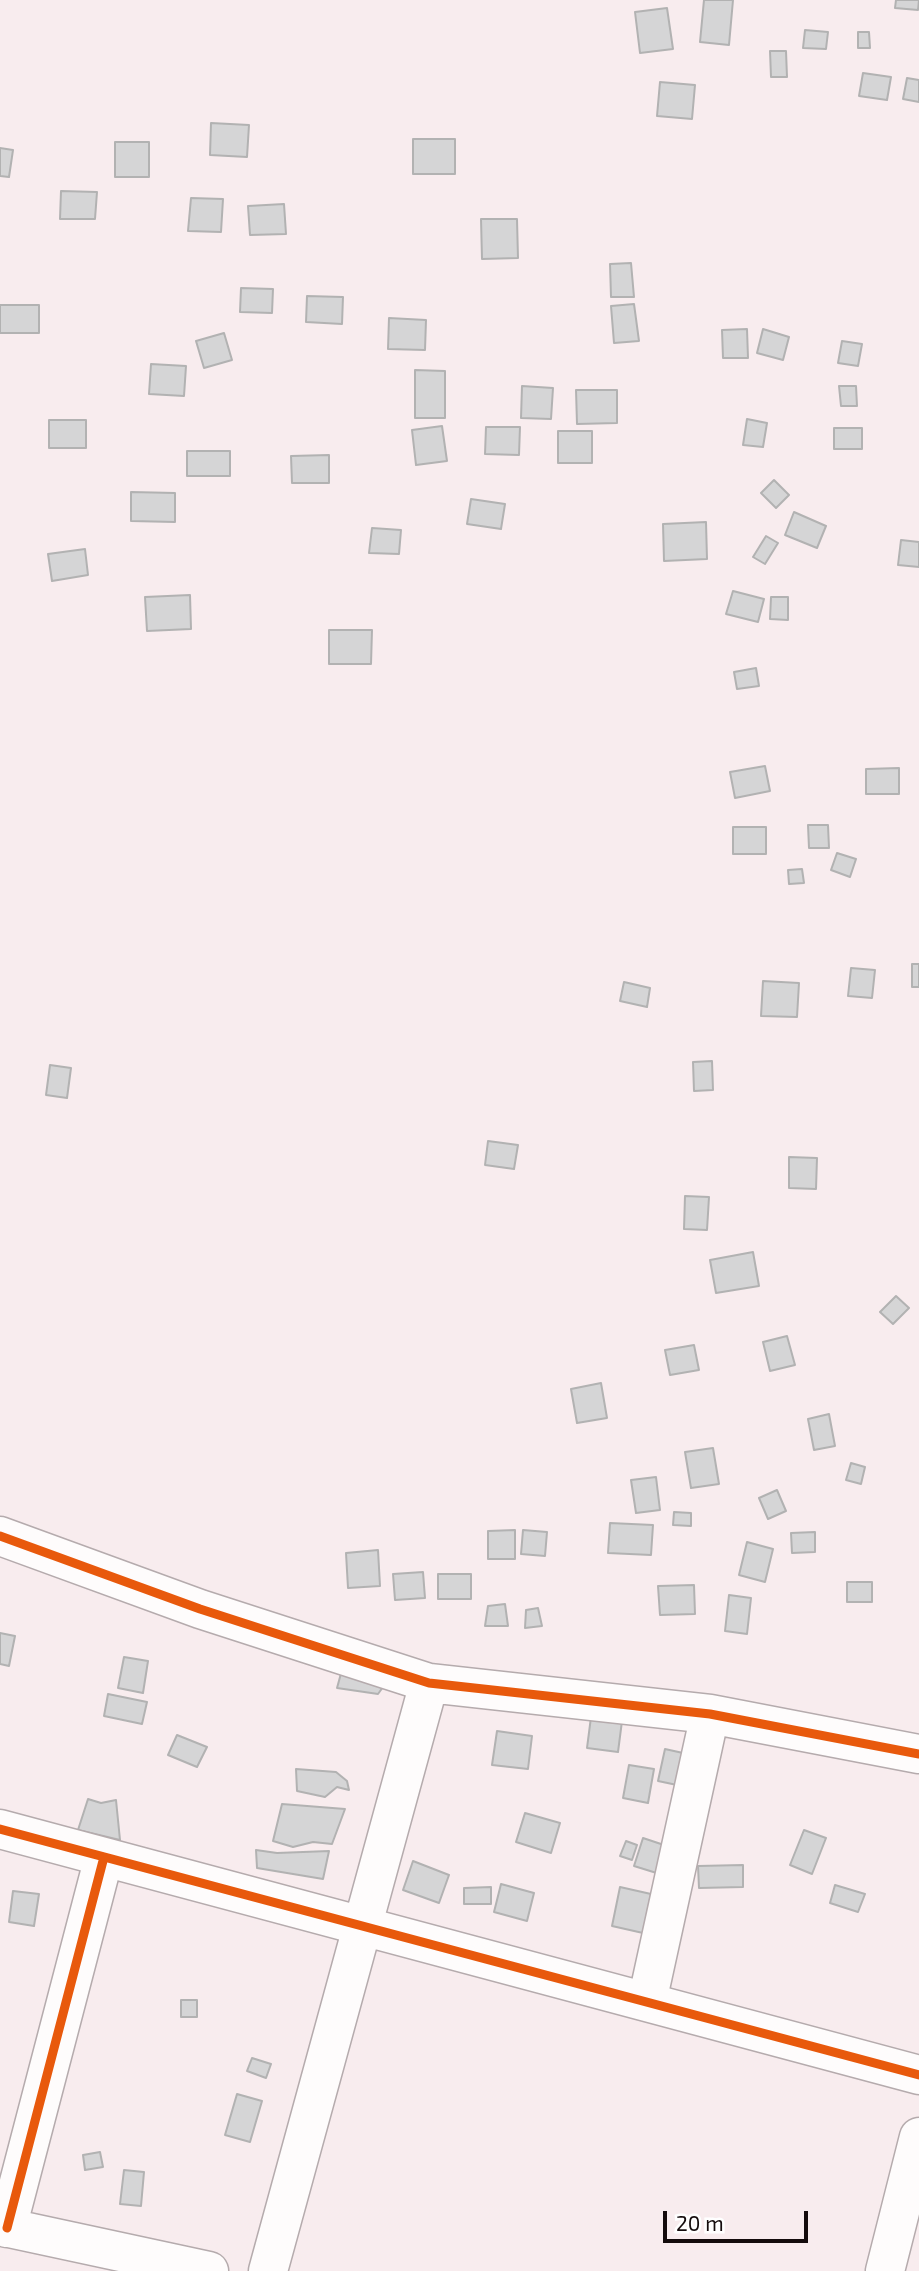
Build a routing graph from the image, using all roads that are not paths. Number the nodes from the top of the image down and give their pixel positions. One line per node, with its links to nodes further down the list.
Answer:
1 (0, 1536): 2 (street)
2 (429, 1683): 3 (street); 7 (street)
3 (710, 1714): 4 (street); 8 (street)
4 (919, 1754)
5 (0, 1829): 6 (street)
6 (104, 1857): 7 (street); 11 (street)
7 (362, 1926): 8 (street); 13 (street)
8 (647, 2002): 9 (street)
9 (919, 2075)
10 (919, 2137): 14 (street)
11 (4, 2227): 12 (street)
12 (209, 2271)
13 (268, 2271)
14 (885, 2271)

